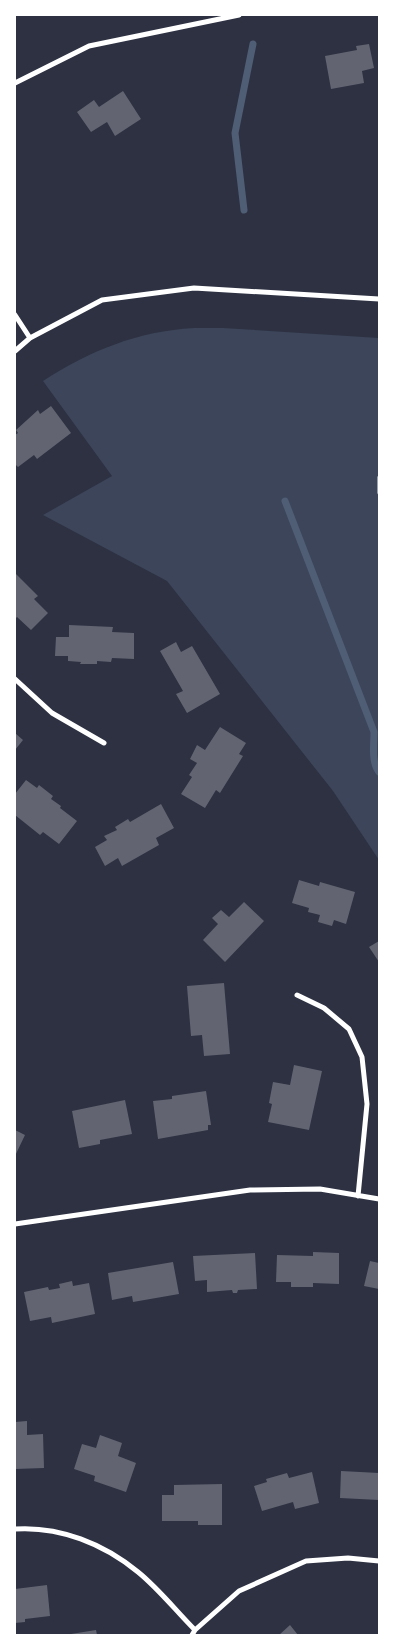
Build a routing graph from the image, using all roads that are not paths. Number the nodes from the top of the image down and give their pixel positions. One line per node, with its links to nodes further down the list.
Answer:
1 (239, 15): 2 (street)
2 (15, 82)
3 (379, 299): 5 (street)
4 (15, 315): 5 (street)
5 (30, 338): 6 (street)
6 (15, 351)
7 (15, 679): 8 (street)
8 (104, 743)
9 (297, 995): 10 (street)
10 (358, 1196): 11 (street); 12 (street)
11 (379, 1199)
12 (15, 1224)
13 (15, 1529): 15 (street)
14 (379, 1561): 15 (street)
15 (193, 1632)

